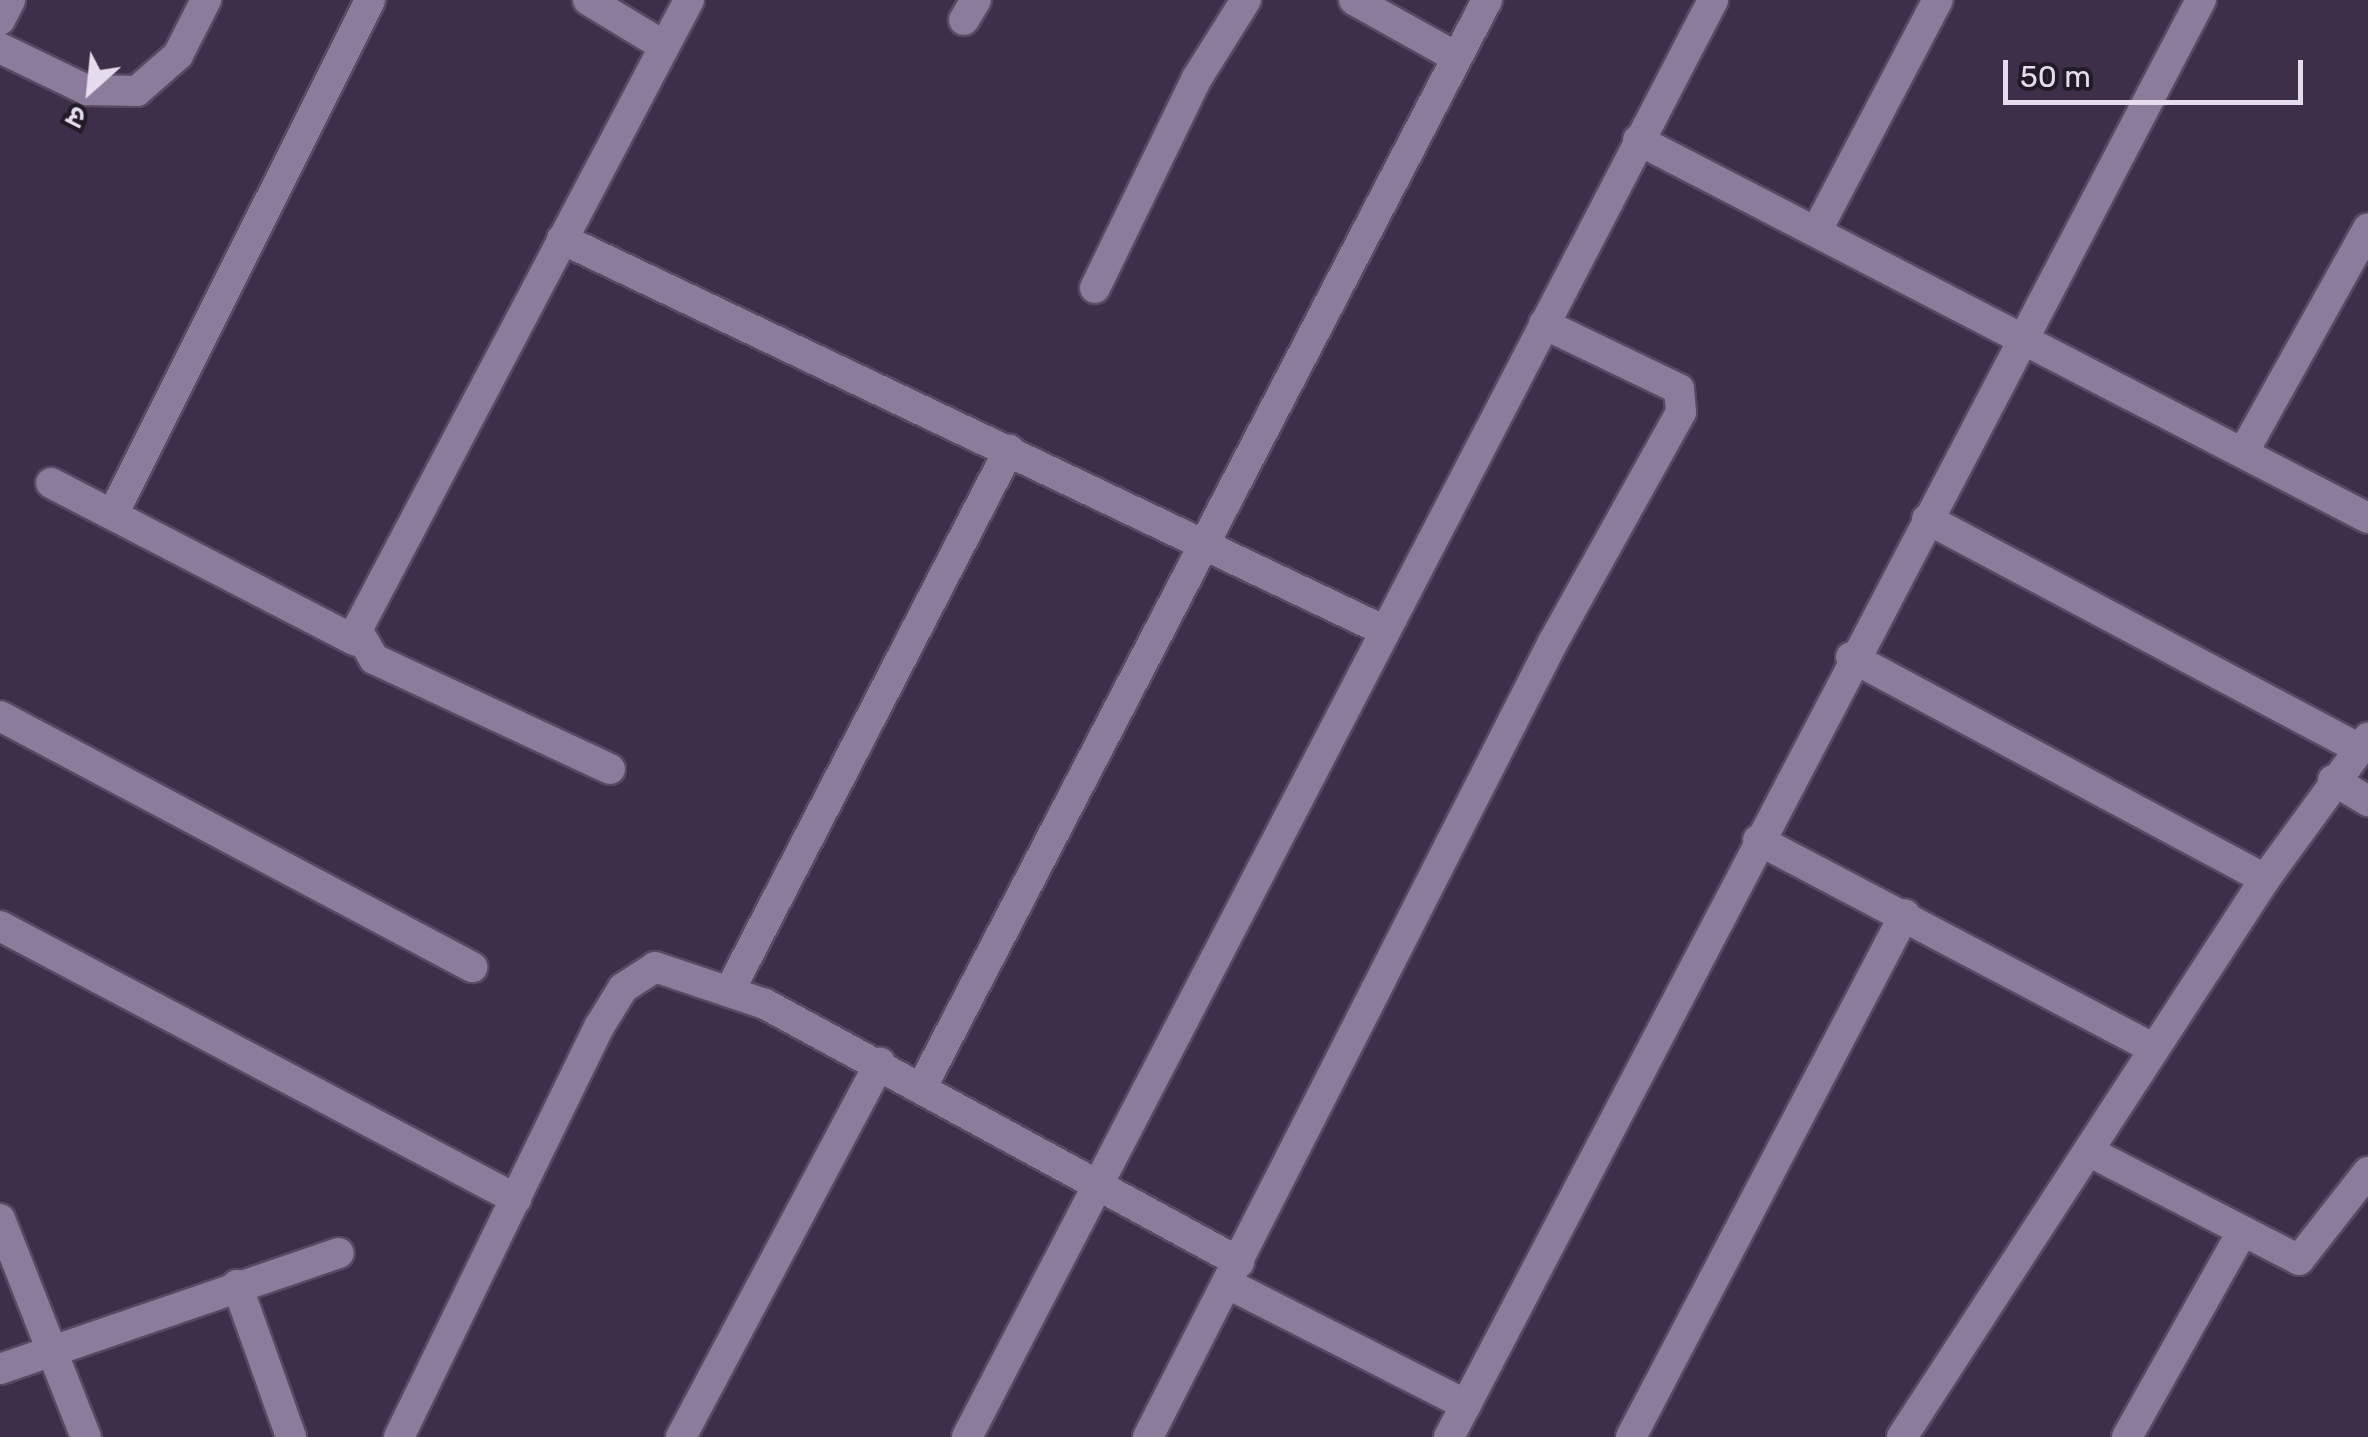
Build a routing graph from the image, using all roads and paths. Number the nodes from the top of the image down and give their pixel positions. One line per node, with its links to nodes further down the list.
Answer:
1 (10, 0): 12 (street)
2 (206, 0): 14 (street)
3 (370, 0): 26 (street)
4 (588, 0): 13 (street)
5 (688, 0): 13 (street)
6 (1246, 0): 20 (street)
7 (1354, 0): 15 (street)
8 (1487, 0): 15 (street)
9 (1713, 0): 16 (street)
10 (1938, 0): 18 (street)
11 (2200, 0): 22 (street)
12 (0, 20)
13 (664, 46): 19 (street)
14 (0, 48)
15 (1456, 58): 29 (street)
16 (1638, 140): 18 (street); 21 (street)
17 (2368, 228): 24 (street)
18 (1817, 230): 22 (street)
19 (562, 239): 23 (street); 31 (street)
20 (1095, 288)
21 (1544, 324): 30 (street); 54 (street)
22 (2022, 336): 24 (street); 28 (street)
23 (1010, 450): 29 (street); 43 (street)
24 (2243, 452): 27 (street)
25 (51, 483): 26 (street)
26 (113, 514): 31 (street)
27 (2368, 518)
28 (1927, 520): 32 (street); 34 (street)
29 (1199, 539): 30 (street); 46 (street)
30 (1385, 631): 49 (street)
31 (356, 641): 35 (street)
32 (1850, 657): 38 (street); 39 (street)
33 (0, 716): 42 (street)
34 (2364, 743): 36 (street)
35 (610, 769)
36 (2333, 780): 37 (street); 39 (street)
37 (2368, 801)
38 (1758, 840): 40 (street); 58 (street)
39 (2265, 879): 44 (street)
40 (1905, 914): 44 (street); 66 (street)
41 (0, 926): 50 (street)
42 (472, 967)
43 (731, 988): 45 (street); 50 (street)
44 (2152, 1048): 47 (street)
45 (880, 1064): 46 (street); 62 (street)
46 (923, 1085): 49 (street)
47 (2090, 1152): 52 (street); 67 (street)
48 (2368, 1172): 52 (street)
49 (1100, 1184): 54 (street); 63 (street)
50 (516, 1199): 61 (street)
51 (0, 1219): 56 (street)
52 (2241, 1234): 68 (street)
53 (339, 1253): 55 (street)
54 (1233, 1273): 58 (street); 64 (street)
55 (237, 1285): 56 (street); 60 (street)
56 (57, 1349): 57 (street); 59 (street)
57 (0, 1369)
58 (1466, 1405): 65 (street)
59 (86, 1437)
60 (290, 1437)
61 (399, 1437)
62 (680, 1437)
63 (968, 1437)
64 (1148, 1437)
65 (1448, 1437)
66 (1631, 1437)
67 (1902, 1437)
68 (2127, 1437)

